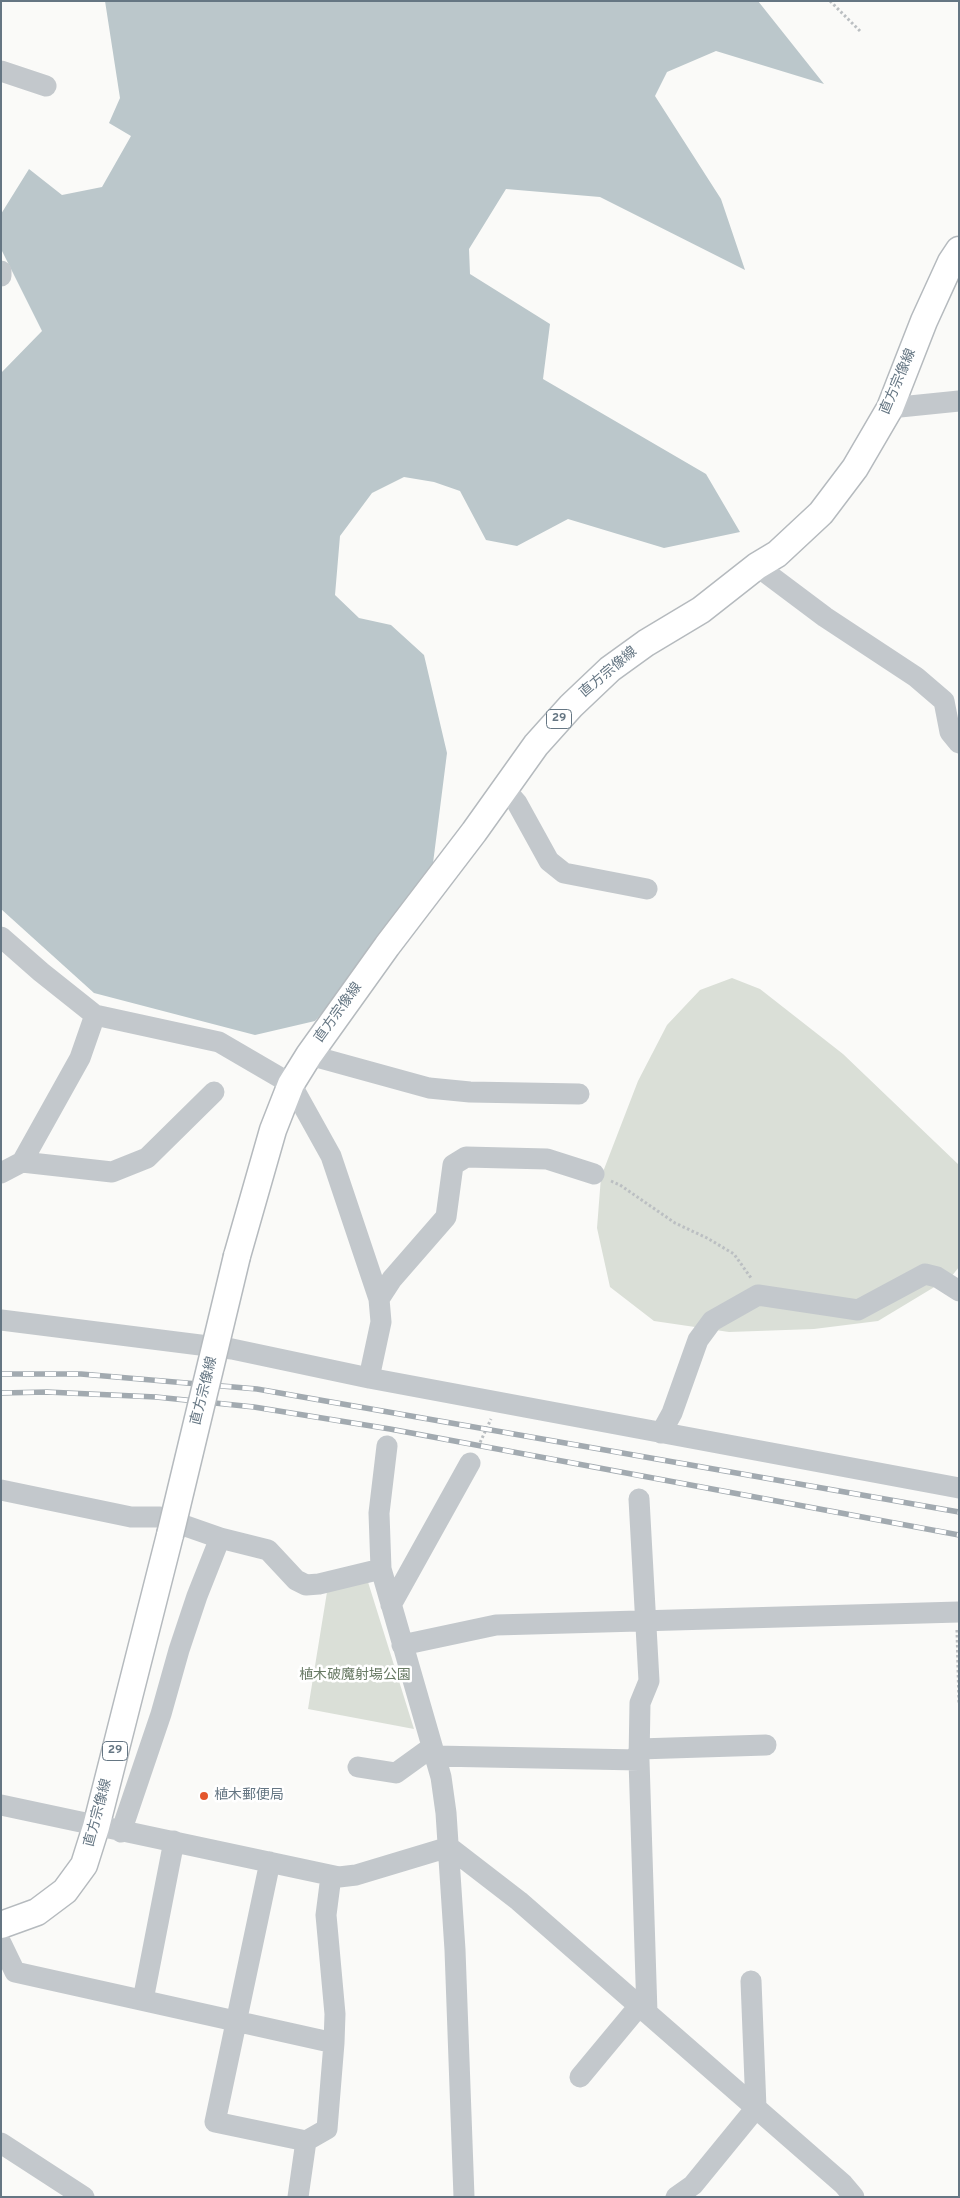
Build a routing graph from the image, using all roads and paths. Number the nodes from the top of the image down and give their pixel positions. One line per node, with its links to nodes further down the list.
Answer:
1 (830, 1): 2 (path)
2 (860, 31)
3 (1, 71): 4 (street)
4 (46, 86)
5 (959, 250): 9 (main road, 直方宗像線 / 29)
6 (1, 271): 7 (street)
7 (1, 276)
8 (959, 401): 9 (street)
9 (890, 408): 10 (main road, 直方宗像線 / 29)
10 (757, 566): 11 (street); 12 (main road, 直方宗像線 / 29)
11 (959, 743)
12 (505, 789): 13 (street); 16 (main road, 直方宗像線 / 29)
13 (647, 889)
14 (1, 937): 15 (street)
15 (95, 1015): 17 (street); 20 (street)
16 (309, 1055): 17 (main road, 直方宗像線 / 29); 19 (street)
17 (291, 1084): 25 (street); 47 (main road, 直方宗像線 / 29, bridge)
18 (214, 1092): 20 (street)
19 (579, 1094)
20 (22, 1162): 21 (street)
21 (1, 1173)
22 (594, 1174): 24 (path); 25 (street)
23 (959, 1291): 24 (street)
24 (758, 1295): 29 (street)
25 (379, 1299): 27 (street)
26 (1, 1320): 27 (street)
27 (370, 1378): 28 (street)
28 (499, 1402): 29 (street); 31 (path)
29 (661, 1433): 32 (street)
30 (387, 1446): 36 (street)
31 (470, 1463): 37 (street)
32 (959, 1488)
33 (1, 1490): 35 (street)
34 (639, 1499): 39 (street)
35 (220, 1538): 36 (street); 47 (street)
36 (381, 1569): 37 (street)
37 (391, 1605): 40 (street)
38 (958, 1612): 39 (street); 41 (path)
39 (645, 1620): 40 (street); 44 (street)
40 (402, 1645): 43 (street)
41 (959, 1705)
42 (766, 1745): 44 (street)
43 (434, 1751): 44 (street); 45 (street); 49 (street)
44 (639, 1755): 56 (street)
45 (358, 1767)
46 (1, 1805): 47 (street)
47 (108, 1829): 48 (street); 52 (main road, 直方宗像線 / 29)
48 (174, 1841): 50 (street); 55 (street)
49 (449, 1847): 51 (street); 56 (street); 65 (street)
50 (270, 1862): 51 (street); 57 (street)
51 (331, 1876): 58 (street)
52 (1, 1925)
53 (1, 1943): 55 (street)
54 (751, 1981): 60 (street)
55 (143, 2000): 57 (street)
56 (643, 2010): 59 (street); 60 (street)
57 (235, 2021): 58 (street); 61 (street)
58 (334, 2043): 61 (street)
59 (580, 2077)
60 (756, 2108): 66 (street); 67 (street)
61 (306, 2141): 64 (street)
62 (1, 2143): 63 (street)
63 (84, 2197)
64 (298, 2197)
65 (464, 2197)
66 (676, 2197)
67 (854, 2197)

